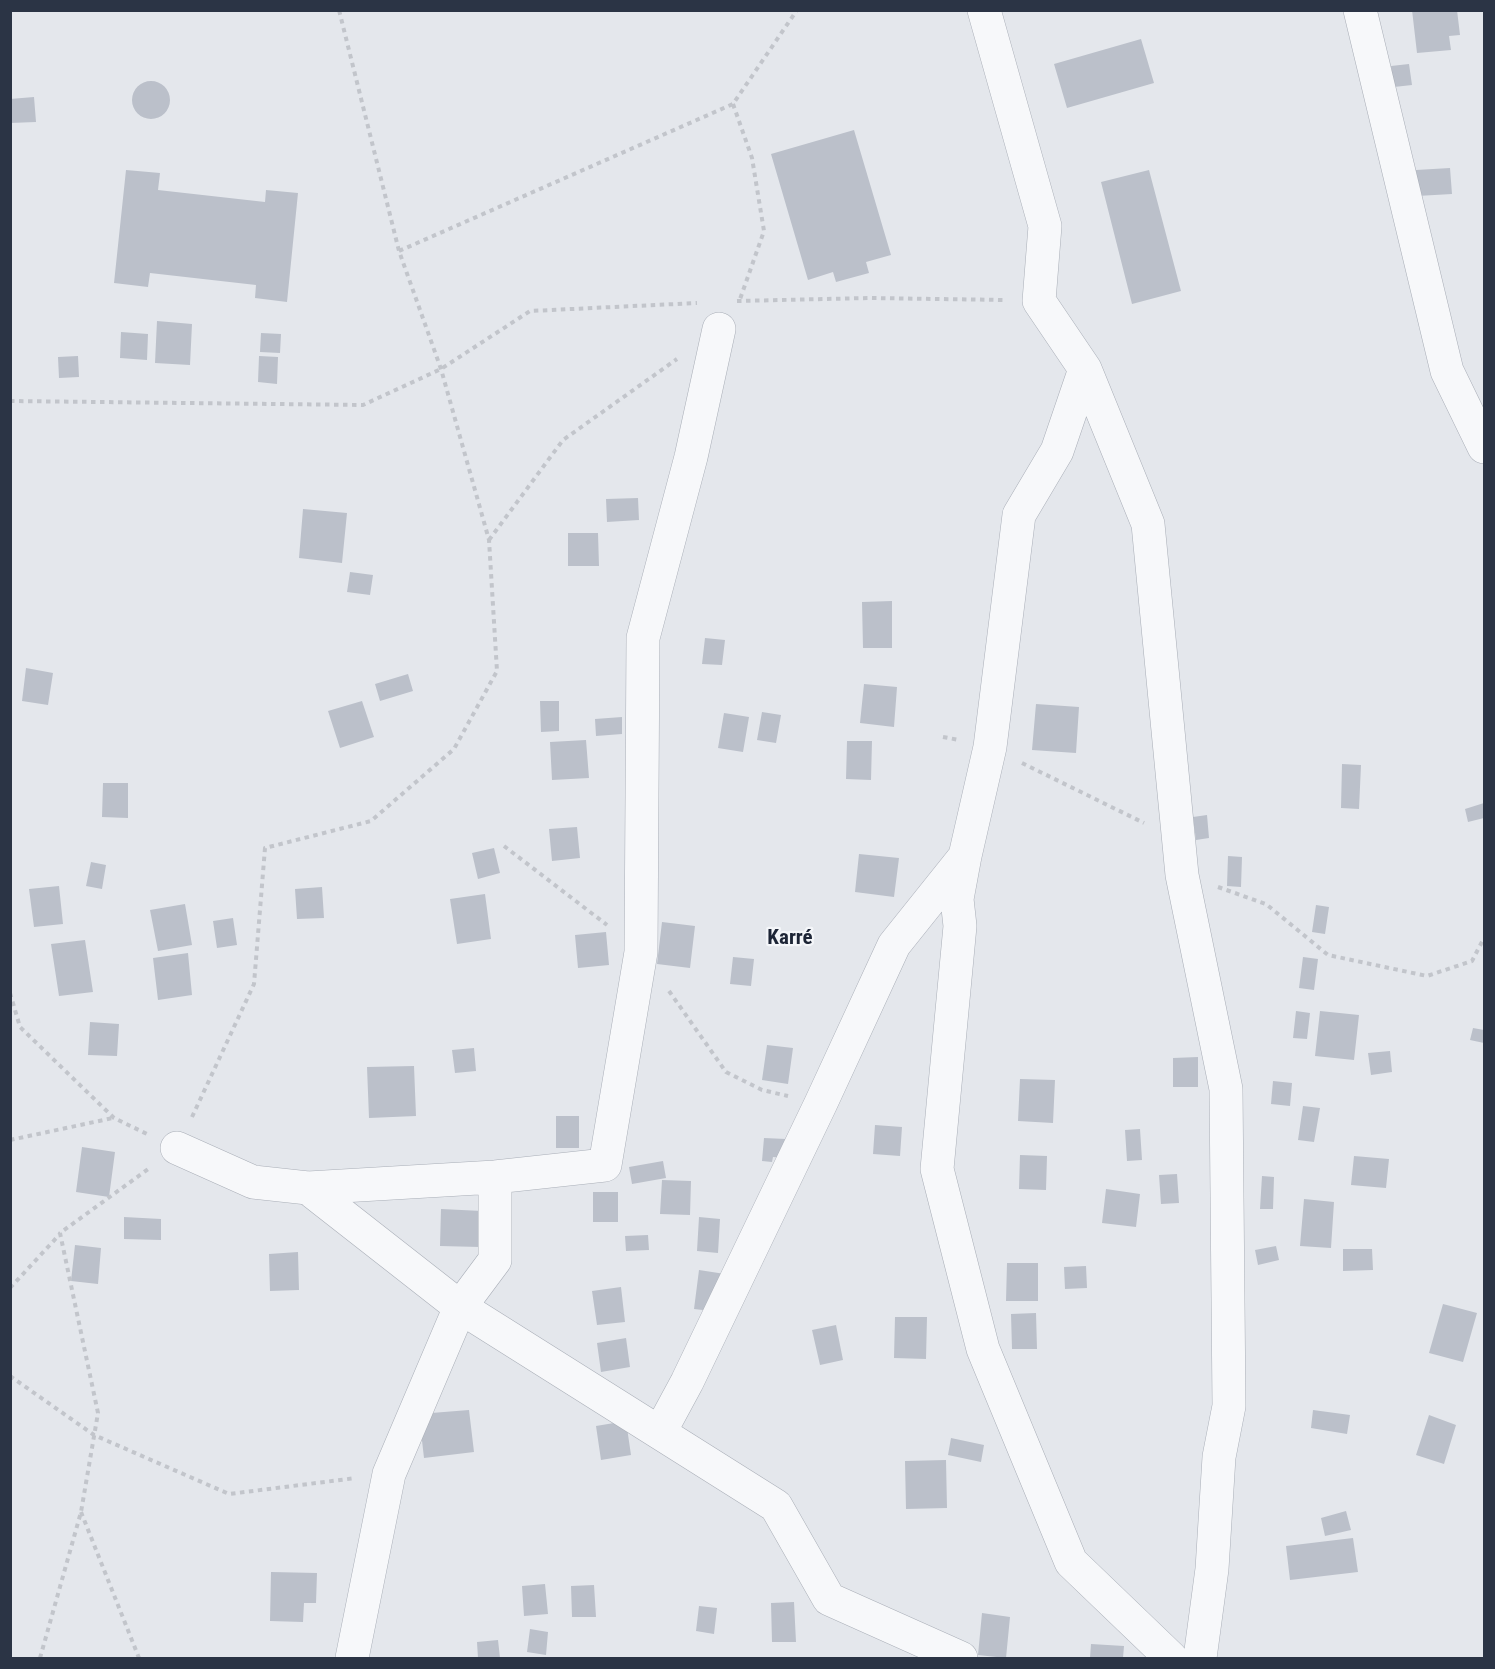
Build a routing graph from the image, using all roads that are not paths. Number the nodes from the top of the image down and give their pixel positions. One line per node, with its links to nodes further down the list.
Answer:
1 (984, 10): 4 (street)
2 (1360, 10): 5 (street)
3 (717, 311): 8 (street)
4 (1085, 369): 6 (street); 15 (street)
5 (1485, 447)
6 (965, 856): 11 (street); 14 (street)
7 (177, 1148): 9 (street)
8 (495, 1177): 9 (street); 10 (street)
9 (308, 1188): 10 (street)
10 (460, 1306): 11 (street); 12 (street)
11 (660, 1432): 13 (street)
12 (352, 1659)
13 (961, 1659)
14 (1171, 1659)
15 (1200, 1659)

